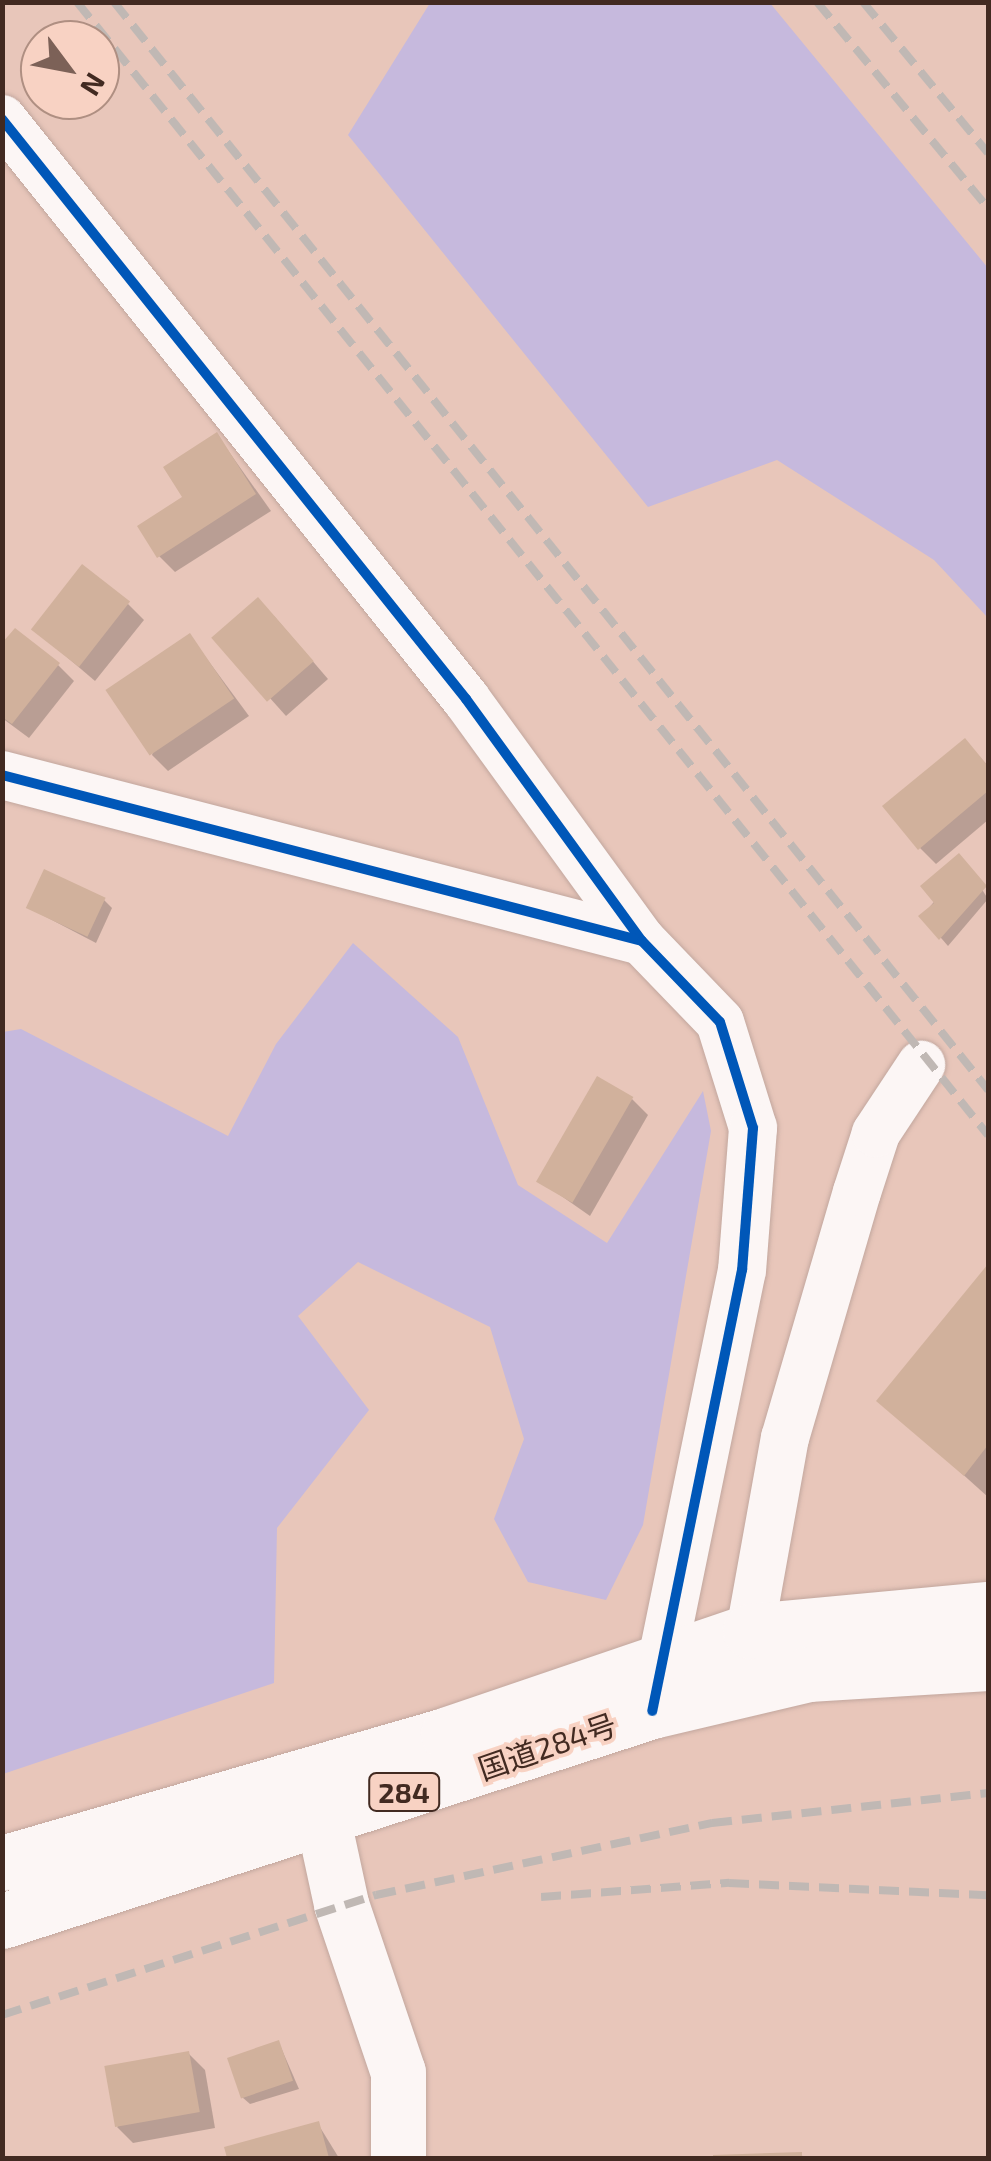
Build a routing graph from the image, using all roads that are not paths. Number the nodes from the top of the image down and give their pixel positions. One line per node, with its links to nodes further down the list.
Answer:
1 (2, 119): 3 (street)
2 (2, 775): 3 (street)
3 (642, 942): 7 (street)
4 (921, 1065): 6 (street)
5 (988, 1609): 6 (main road, 国道284号 / 284)
6 (750, 1631): 7 (main road, 国道284号 / 284); 9 (street)
7 (663, 1656): 10 (street); 11 (main road, 国道284号 / 284)
8 (988, 1664): 9 (main road, 国道284号 / 284)
9 (738, 1694): 10 (main road, 国道284号 / 284)
10 (652, 1711): 11 (main road, 国道284号 / 284)
11 (318, 1794): 12 (main road, 国道284号 / 284); 13 (main road, 国道284号 / 284); 14 (main road)
12 (2, 1863)
13 (2, 1921)
14 (398, 2158)

